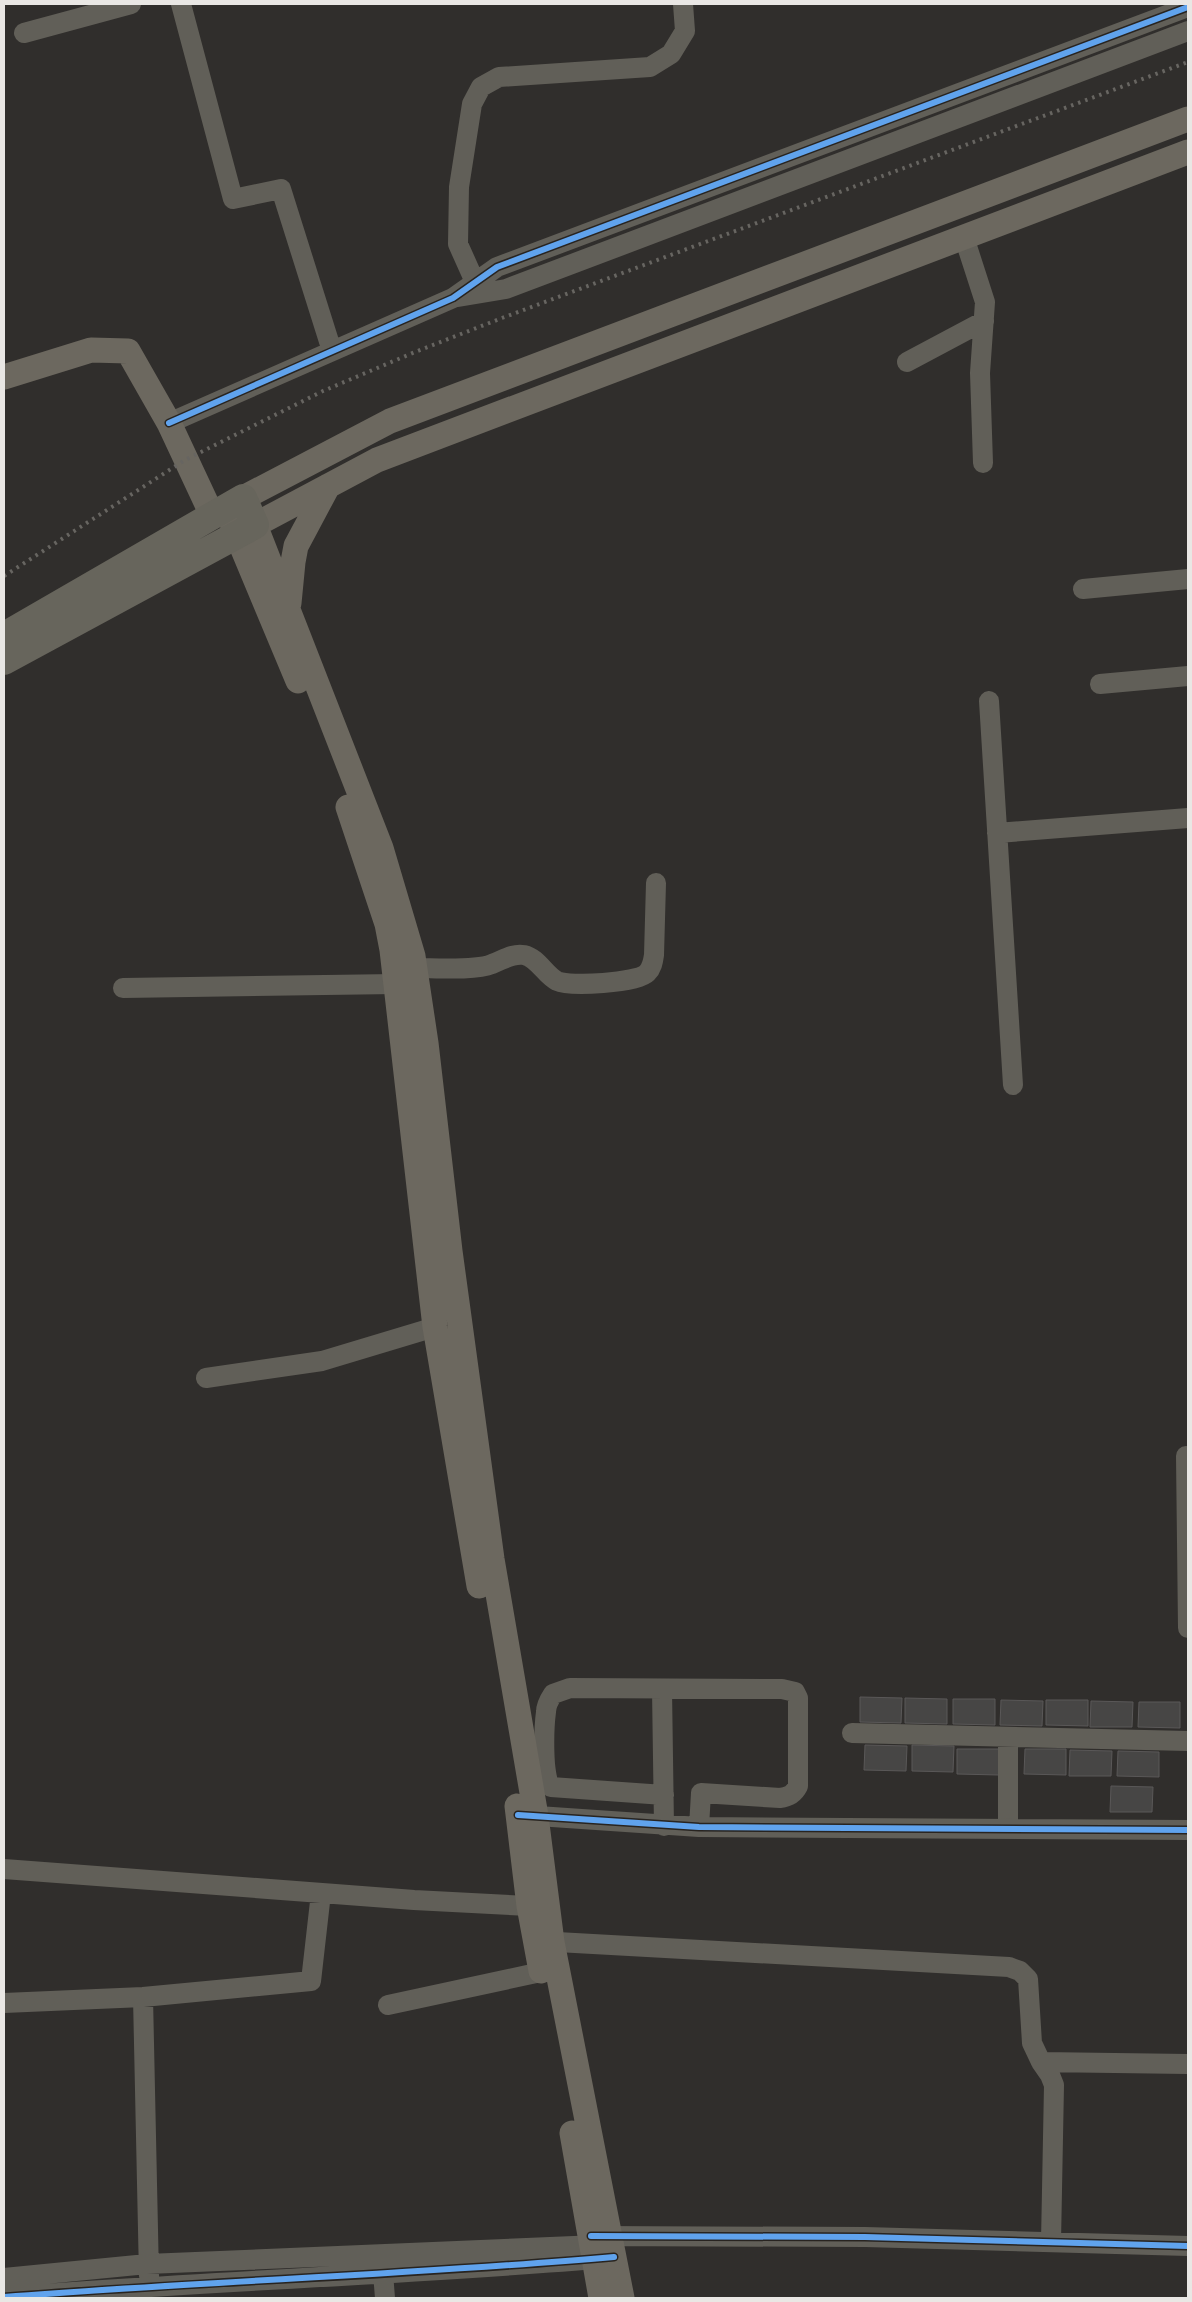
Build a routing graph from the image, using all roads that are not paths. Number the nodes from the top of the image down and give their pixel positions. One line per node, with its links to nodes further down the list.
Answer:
1 (131, 4): 6 (street)
2 (181, 4): 13 (street)
3 (683, 4): 10 (street)
4 (1188, 7): 10 (street)
5 (1188, 31): 11 (street)
6 (24, 33)
7 (1188, 119): 19 (main road)
8 (1188, 152): 9 (main road)
9 (964, 237): 12 (street); 18 (main road)
10 (475, 282): 11 (street)
11 (453, 298): 13 (street)
12 (984, 321): 14 (street); 17 (street)
13 (332, 351): 16 (street)
14 (908, 362)
15 (4, 377): 16 (main road)
16 (169, 423): 19 (main road)
17 (983, 463)
18 (328, 486): 20 (main road); 23 (main road)
19 (227, 507): 20 (highway); 24 (highway)
20 (246, 529): 23 (main road); 25 (highway); 33 (main road)
21 (1188, 579): 22 (street)
22 (1083, 589)
23 (289, 610): 32 (main road)
24 (4, 636)
25 (4, 661)
26 (1188, 676): 27 (street)
27 (1100, 684)
28 (988, 701): 30 (street)
29 (1188, 818): 30 (street)
30 (997, 833): 35 (street)
31 (656, 884): 32 (street)
32 (416, 968): 45 (main road)
33 (388, 984): 34 (street); 36 (main road)
34 (123, 988)
35 (1013, 1085)
36 (435, 1327): 37 (street); 45 (main road)
37 (206, 1378)
38 (1186, 1456): 39 (street)
39 (1188, 1628)
40 (662, 1689): 44 (street); 44 (street); 47 (street)
41 (852, 1733): 42 (street)
42 (1008, 1737): 43 (street); 48 (street)
43 (1188, 1741)
44 (664, 1796): 46 (street)
45 (527, 1816): 46 (street); 52 (main road); 53 (main road)
46 (664, 1826): 47 (street)
47 (699, 1827): 48 (street)
48 (1008, 1829): 49 (street)
49 (1188, 1830)
50 (4, 1869): 51 (street)
51 (321, 1893): 52 (street); 55 (street)
52 (529, 1906): 53 (main road)
53 (544, 1941): 54 (main road); 58 (street); 61 (main road)
54 (541, 1972): 57 (street); 61 (main road)
55 (143, 1997): 56 (street); 63 (street)
56 (4, 2003)
57 (388, 2005)
58 (1041, 2062): 59 (street); 60 (street)
59 (1188, 2064)
60 (1051, 2242): 61 (street); 62 (street)
61 (602, 2246): 64 (street); 69 (main road); 70 (main road)
62 (1188, 2246)
63 (147, 2264): 64 (street); 65 (street); 66 (street)
64 (382, 2264): 66 (street); 68 (street)
65 (4, 2278)
66 (150, 2292): 67 (street)
67 (4, 2297)
68 (384, 2298)
69 (601, 2298)
70 (622, 2298)

